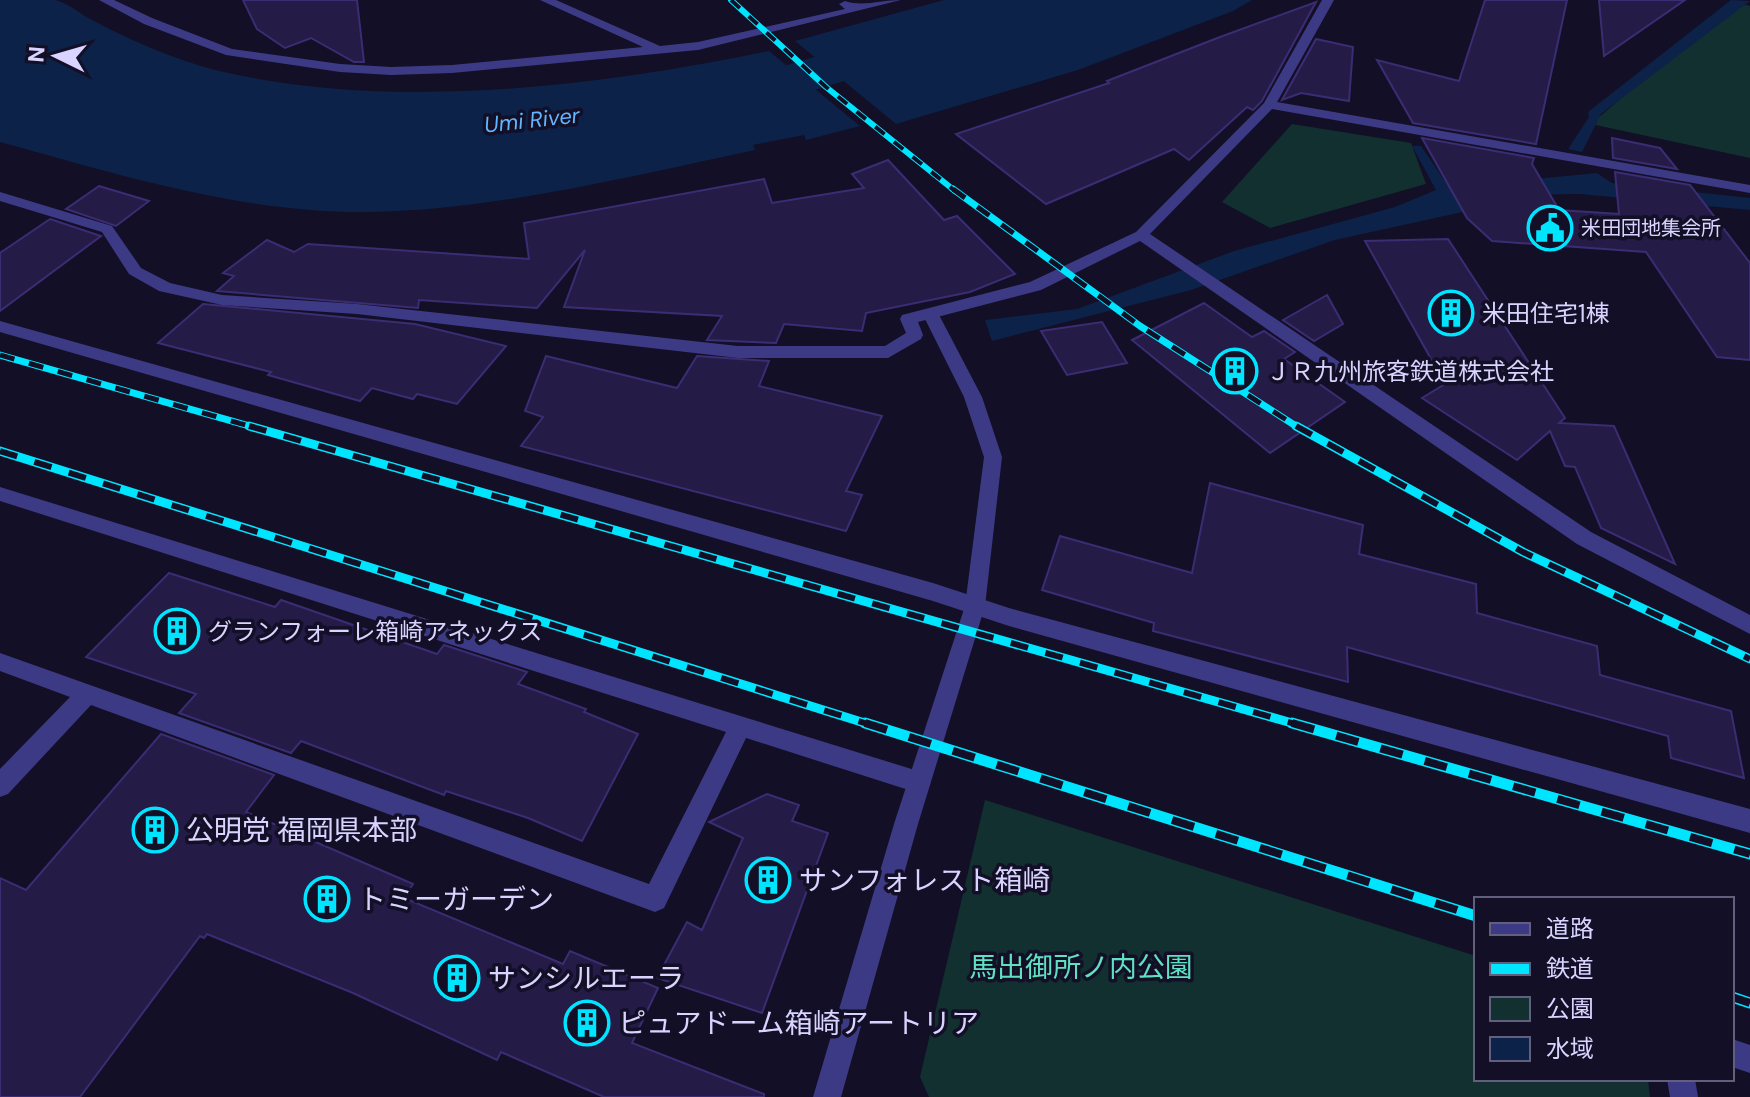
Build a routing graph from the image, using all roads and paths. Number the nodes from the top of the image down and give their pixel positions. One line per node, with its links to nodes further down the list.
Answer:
1 (105, 0): 7 (street)
2 (546, 0): 7 (street)
3 (838, 0): 6 (street)
4 (895, 0): 6 (street)
5 (1328, 0): 8 (street)
6 (855, 10): 7 (street)
7 (659, 50)
8 (1269, 105): 9 (street); 11 (street)
9 (1750, 189)
10 (0, 196): 12 (street)
11 (1141, 235): 12 (street); 16 (street)
12 (930, 313): 15 (street)
13 (0, 326): 15 (street)
14 (0, 494): 19 (street)
15 (975, 606): 20 (street); 22 (street)
16 (1750, 625)
17 (0, 662): 18 (street)
18 (86, 695): 19 (street); 21 (street)
19 (739, 729): 20 (street)
20 (918, 782): 23 (street)
21 (0, 786)
22 (1750, 821)
23 (827, 1097)

